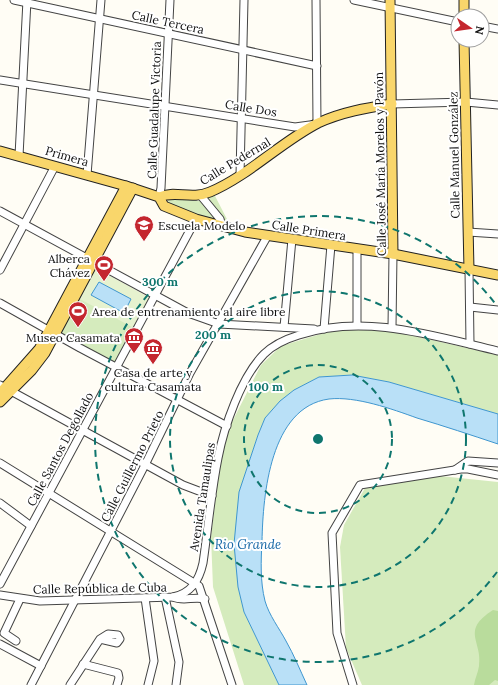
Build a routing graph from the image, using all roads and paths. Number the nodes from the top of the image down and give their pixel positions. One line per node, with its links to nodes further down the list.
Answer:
1 (14, 0): 7 (street, Calle Tercera)
2 (101, 0): 9 (street)
3 (170, 0): 11 (street, Calle Guadalupe Victoria)
4 (244, 0): 13 (street)
5 (316, 0): 14 (street)
6 (354, 0): 8 (street)
7 (27, 1): 9 (street, Calle Tercera); 16 (street)
8 (390, 4): 10 (street); 19 (main road, Calle José María Morelos y Pavón)
9 (100, 19): 11 (street, Calle Tercera); 17 (street)
10 (450, 20)
11 (168, 33): 13 (street, Calle Tercera); 21 (street, Calle Guadalupe Victoria)
12 (464, 48): 18 (main road, Calle Manuel González)
13 (244, 50): 14 (street, Calle Tercera); 22 (street)
14 (317, 66): 23 (street)
15 (0, 80): 16 (street, Calle Dos)
16 (24, 84): 17 (street, Calle Dos); 25 (street)
17 (93, 94): 21 (street, Calle Dos); 27 (street)
18 (466, 102): 19 (street, Calle Dos); 20 (street, Calle Dos); 36 (main road, Calle Manuel González)
19 (392, 104): 23 (main road, Calle Dos); 42 (main road, Calle José María Morelos y Pavón)
20 (498, 105)
21 (164, 106): 22 (street, Calle Dos); 31 (street, Calle Guadalupe Victoria)
22 (242, 119): 23 (street, Calle Dos); 28 (street)
23 (317, 124): 28 (main road, Calle Pedernal)
24 (0, 151): 25 (main road, Primera)
25 (19, 156): 26 (main road, Primera)
26 (55, 166): 27 (main road, Primera); 34 (street)
27 (87, 175): 29 (main road, Primera)
28 (240, 175): 30 (main road, Calle Pedernal)
29 (130, 187): 31 (main road, Calle Primera); 43 (main road)
30 (201, 196): 31 (main road, Calle Pedernal); 35 (street)
31 (159, 197): 33 (main road, Calle Primera)
32 (0, 211): 34 (street)
33 (196, 219): 35 (main road, Calle Primera); 47 (street, Calle Santos Degollado)
34 (25, 225): 43 (street); 44 (street)
35 (222, 226): 38 (main road, Calle Primera)
36 (468, 232): 37 (street); 45 (main road, Calle Manuel González)
37 (498, 234)
38 (268, 235): 39 (main road, Calle Primera); 51 (street, Calle Guillermo Prieto)
39 (292, 240): 40 (main road, Calle Primera); 53 (street)
40 (331, 245): 41 (main road, Calle Primera); 55 (street)
41 (357, 249): 42 (main road, Calle Primera); 52 (street)
42 (393, 254): 45 (main road, Calle Primera); 54 (street, Calle José María Morelos y Pavón)
43 (91, 261): 47 (street); 56 (main road)
44 (0, 270)
45 (469, 270): 46 (main road, Calle Primera); 49 (street)
46 (498, 275)
47 (155, 296): 51 (street); 59 (street, Calle Santos Degollado)
48 (0, 303): 56 (street)
49 (470, 307): 50 (street); 57 (street)
50 (498, 310)
51 (219, 324): 53 (street); 61 (street, Calle Guillermo Prieto)
52 (357, 325): 54 (street, Avenida Tamaulipas); 55 (street, Avenida Tamaulipas)
53 (284, 327): 55 (street)
54 (392, 327): 57 (street, Avenida Tamaulipas)
55 (321, 329): 63 (street, Avenida Tamaulipas)
56 (52, 332): 59 (street); 60 (main road)
57 (470, 344): 58 (street, Avenida Tamaulipas)
58 (498, 351)
59 (116, 368): 61 (street); 64 (street, Calle Santos Degollado)
60 (4, 389): 62 (main road); 64 (street)
61 (178, 400): 63 (street); 67 (street, Calle Guillermo Prieto)
62 (0, 402)
63 (227, 426): 71 (street, Avenida Tamaulipas)
64 (82, 431): 67 (street); 70 (street, Calle Santos Degollado)
65 (0, 463): 70 (street)
66 (498, 463): 68 (street)
67 (145, 466): 71 (street); 74 (street, Calle Guillermo Prieto)
68 (455, 470): 69 (street); 96 (street)
69 (498, 475)
70 (49, 493): 73 (street, Calle Santos Degollado); 74 (street)
71 (212, 496): 75 (street, Avenida Tamaulipas)
72 (0, 503): 73 (street)
73 (31, 526): 77 (street, Calle Santos Degollado)
74 (111, 531): 76 (street); 84 (street, Calle Guillermo Prieto)
75 (202, 566): 76 (street, Avenida Tamaulipas); 83 (street)
76 (196, 583): 80 (street, Calle República de Cuba); 83 (street)
77 (0, 584)
78 (0, 595): 82 (street, Calle República de Cuba)
79 (165, 597): 80 (street, Calle República de Cuba); 81 (street, Calle República de Cuba); 94 (street)
80 (173, 597): 83 (street)
81 (145, 598): 84 (street, Calle República de Cuba); 93 (street)
82 (20, 599): 84 (street, Calle República de Cuba); 86 (street)
83 (204, 599): 95 (street)
84 (75, 600): 89 (street, Calle Guillermo Prieto)
85 (100, 639): 88 (street)
86 (16, 641)
87 (0, 644): 89 (street)
88 (83, 664): 91 (street); 92 (street)
89 (41, 666): 90 (street, Calle Guillermo Prieto)
90 (31, 685)
91 (70, 685)
92 (117, 685)
93 (148, 685)
94 (176, 685)
95 (232, 685)
96 (353, 685)

